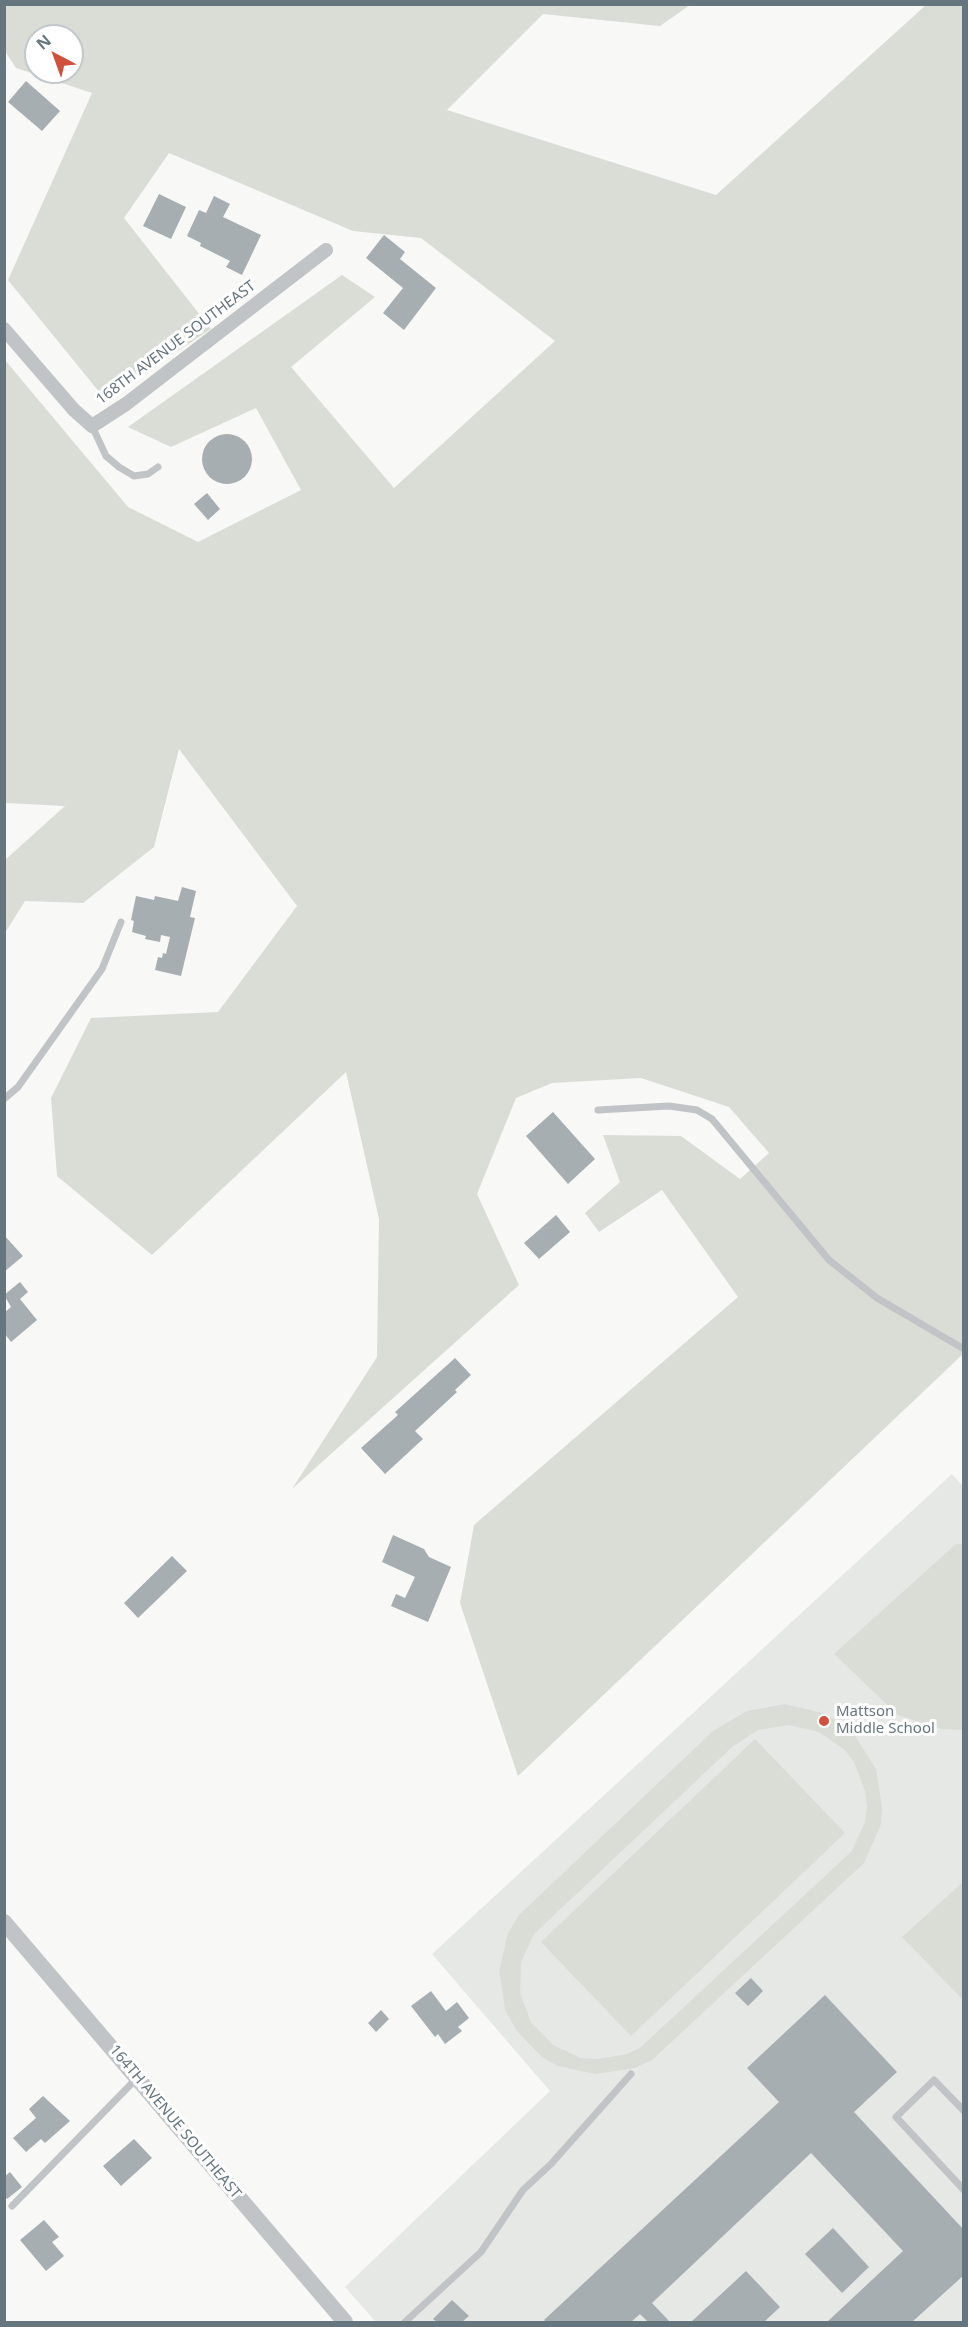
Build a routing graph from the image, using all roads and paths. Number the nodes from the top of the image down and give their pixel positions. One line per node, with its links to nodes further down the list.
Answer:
1 (326, 250): 3 (street, 168TH AVENUE SOUTHEAST)
2 (4, 329): 3 (street, 168TH AVENUE SOUTHEAST)
3 (92, 426): 4 (lane)
4 (158, 467)
5 (121, 922): 6 (lane)
6 (4, 1099)
7 (598, 1110): 8 (lane)
8 (963, 1349)
9 (4, 1922): 11 (street, 164TH AVENUE SOUTHEAST)
10 (631, 2074): 16 (lane)
11 (137, 2078): 14 (lane); 15 (street, 164TH AVENUE SOUTHEAST)
12 (963, 2111): 13 (lane)
13 (963, 2190)
14 (12, 2206)
15 (345, 2322)
16 (405, 2322)

